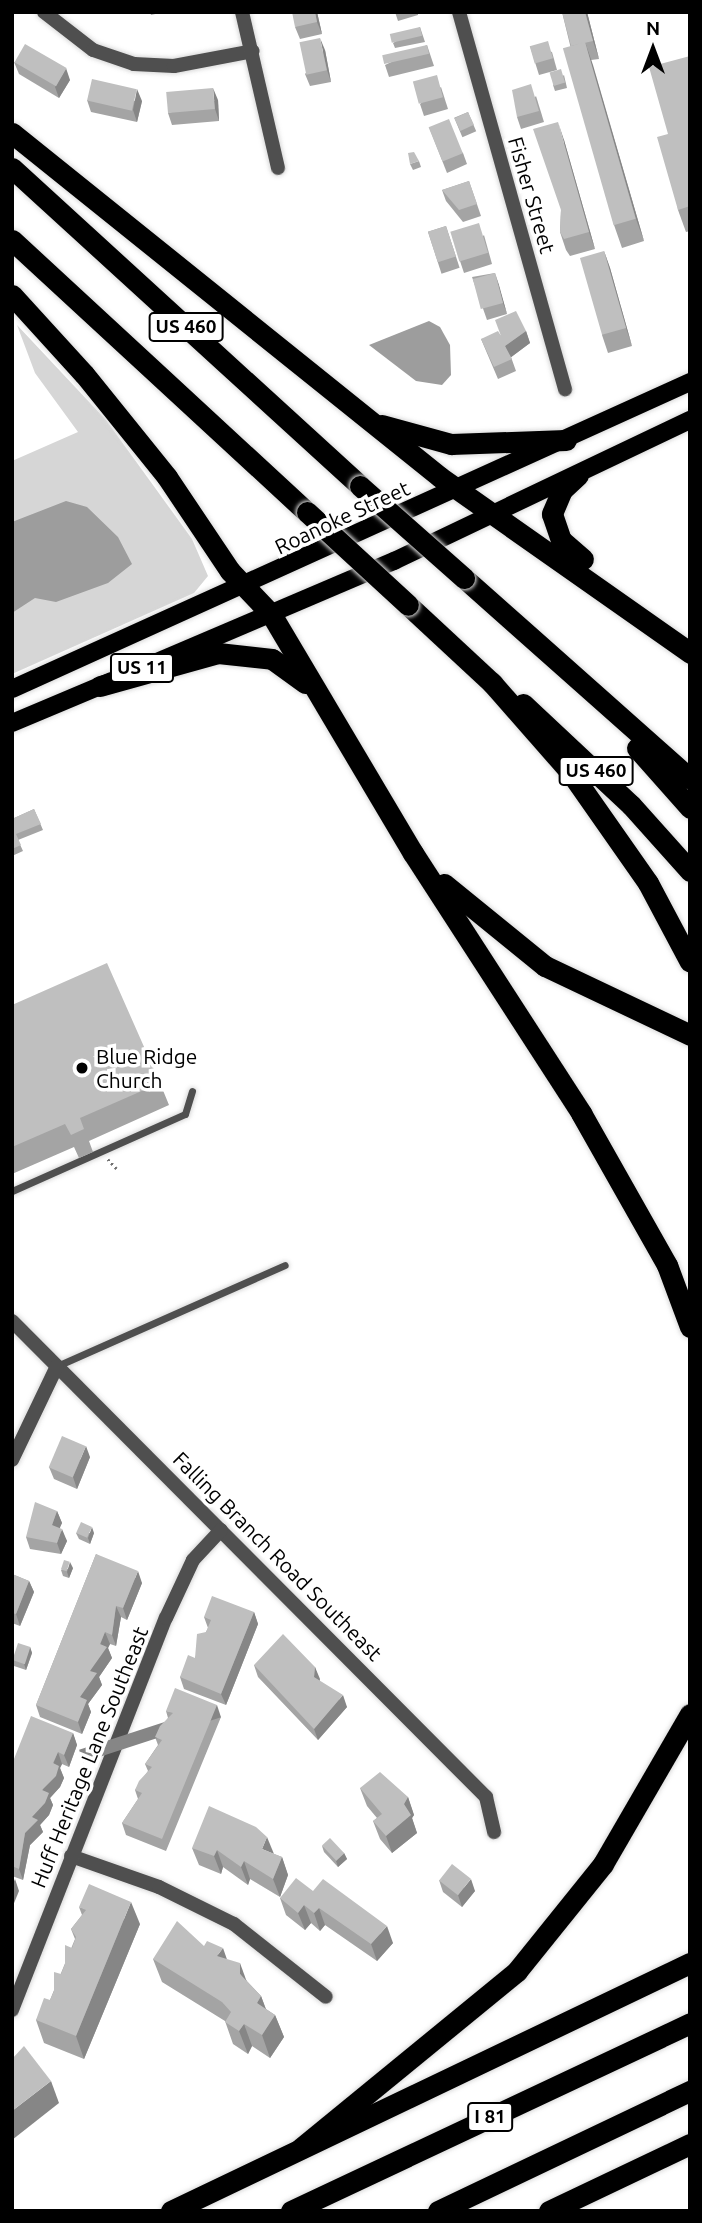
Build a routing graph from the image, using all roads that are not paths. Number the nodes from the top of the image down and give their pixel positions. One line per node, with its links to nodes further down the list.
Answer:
1 (44, 12): 4 (street)
2 (242, 12): 4 (street)
3 (459, 12): 11 (street, Fisher Street)
4 (253, 51): 6 (street)
5 (12, 133): 13 (highway)
6 (278, 167)
7 (12, 168): 22 (highway, US 460, bridge)
8 (12, 240): 23 (highway, US 460, bridge)
9 (12, 295): 19 (highway)
10 (690, 382): 14 (main road, Roanoke Street / US 11)
11 (565, 389)
12 (690, 420): 15 (main road, US 11)
13 (370, 422): 14 (highway); 16 (highway)
14 (566, 440): 16 (main road, Roanoke Street / US 11)
15 (578, 475): 17 (main road, US 11); 18 (highway)
16 (458, 489): 17 (highway); 19 (main road, Roanoke Street / US 11)
17 (497, 513): 18 (highway); 20 (main road, US 11)
18 (602, 586): 21 (highway)
19 (244, 587): 20 (highway); 25 (main road, Roanoke Street / US 11)
20 (271, 614): 24 (main road, US 11); 26 (highway)
21 (690, 653)
22 (560, 664): 28 (highway, US 460); 29 (highway, US 460)
23 (492, 683): 31 (highway, US 460); 32 (highway)
24 (100, 686): 26 (highway); 27 (main road, US 11)
25 (15, 687)
26 (312, 688): 30 (highway)
27 (12, 723)
28 (690, 779)
29 (690, 808)
30 (413, 853): 33 (highway); 38 (highway)
31 (690, 871)
32 (690, 961)
33 (690, 1035)
34 (192, 1091): 35 (lane)
35 (12, 1191)
36 (285, 1265): 39 (lane)
37 (12, 1321): 39 (street, Falling Branch Road Southeast)
38 (690, 1327)
39 (57, 1366): 40 (street); 41 (street, Falling Branch Road Southeast)
40 (12, 1460)
41 (221, 1530): 43 (street, Falling Branch Road Southeast); 44 (street, Huff Heritage Lane Southeast)
42 (690, 1714): 51 (highway)
43 (494, 1832)
44 (71, 1856): 46 (street); 47 (street, Huff Heritage Lane Southeast)
45 (690, 1963): 51 (highway)
46 (326, 1997)
47 (12, 2010)
48 (690, 2023): 53 (highway, I 81)
49 (690, 2091): 54 (highway)
50 (690, 2144): 55 (highway)
51 (301, 2148): 52 (highway)
52 (171, 2211)
53 (291, 2211)
54 (438, 2211)
55 (549, 2211)

